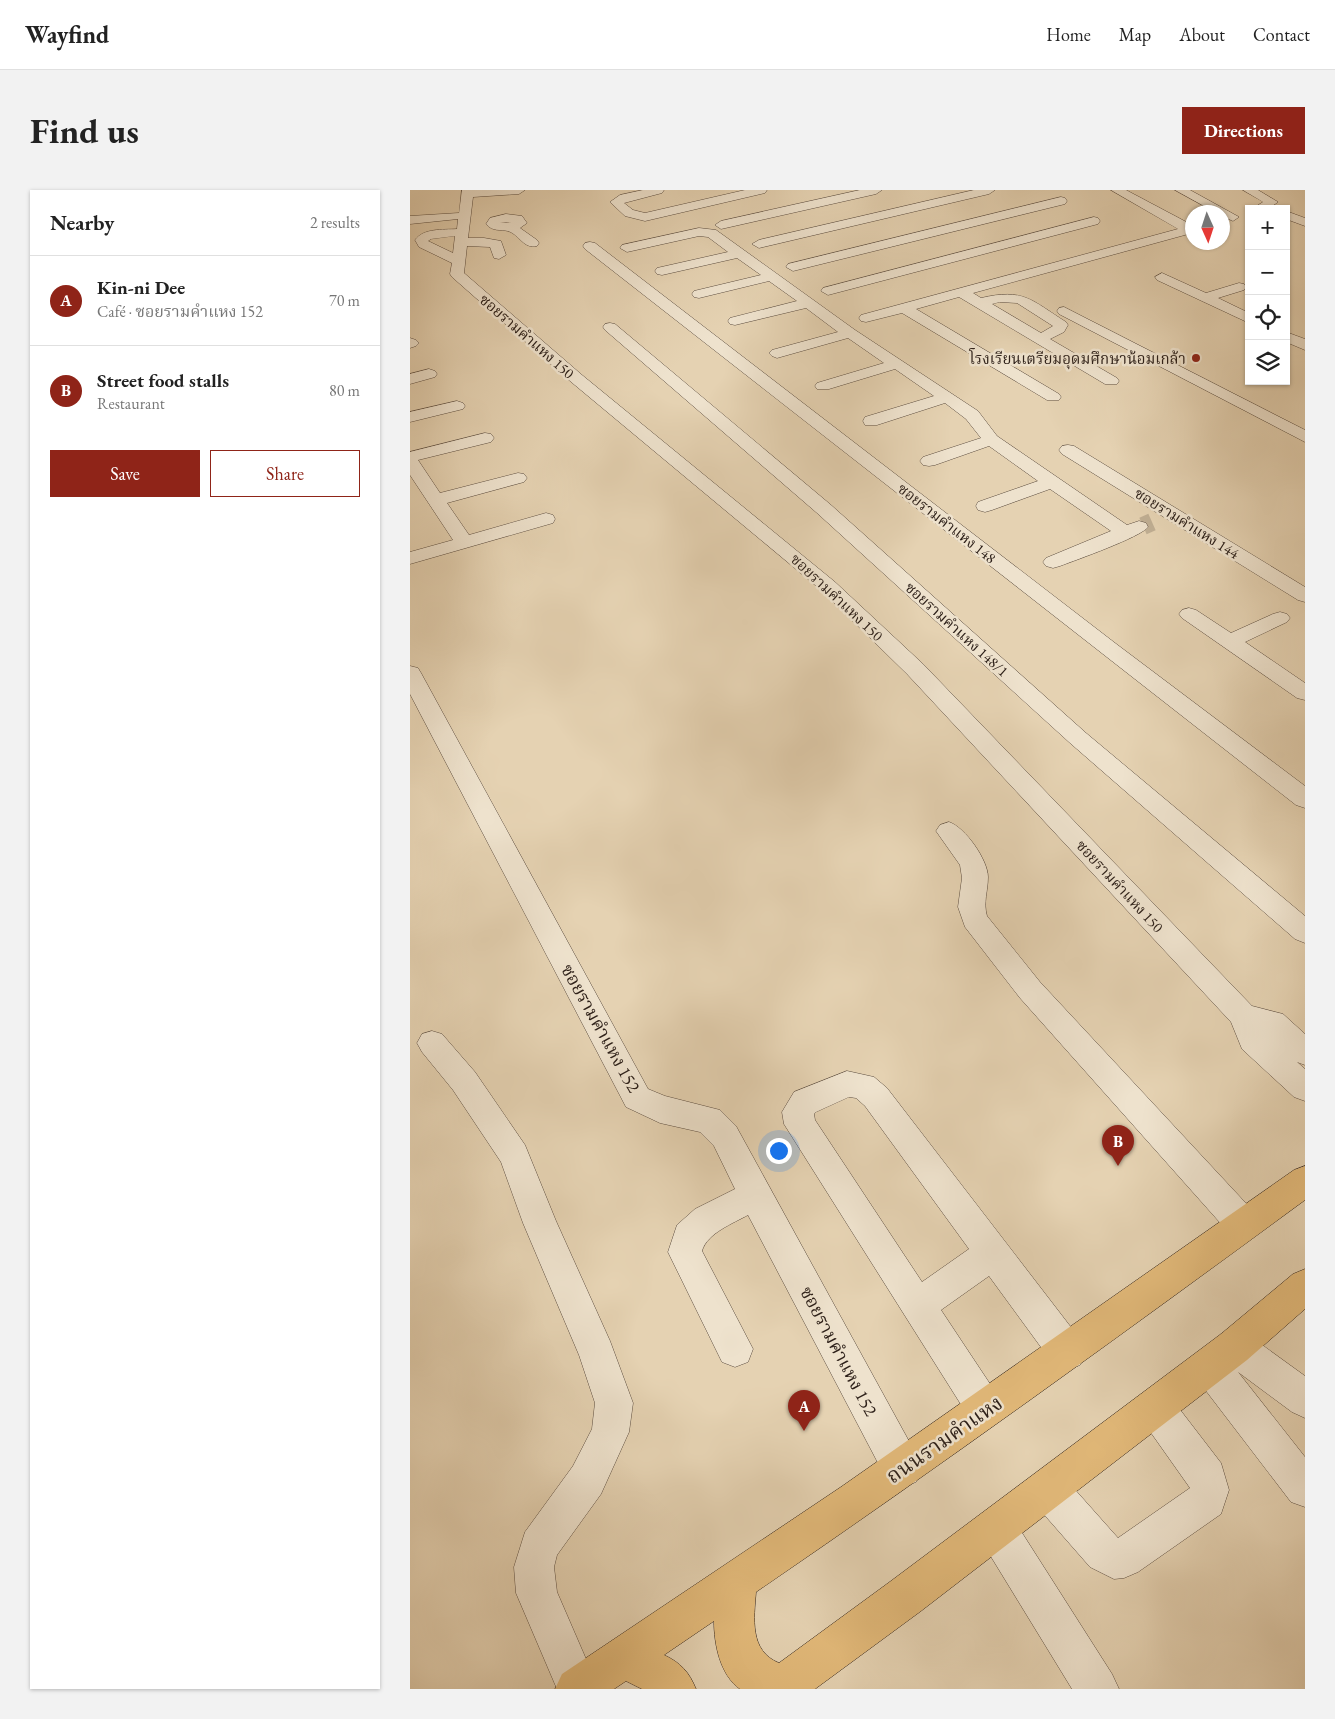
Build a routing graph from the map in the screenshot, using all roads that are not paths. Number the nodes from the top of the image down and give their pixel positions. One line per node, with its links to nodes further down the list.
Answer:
1 (519, 190): 16 (street)
2 (658, 190): 3 (street)
3 (761, 190)
4 (876, 190): 19 (street)
5 (989, 190): 24 (street)
6 (1042, 190): 12 (street)
7 (1116, 190): 20 (street)
8 (1181, 190): 10 (street)
9 (1249, 190): 11 (street)
10 (1206, 205)
11 (1268, 205)
12 (1069, 206): 30 (street); 35 (street)
13 (1245, 213): 15 (street)
14 (1290, 216): 18 (street)
15 (1230, 217)
16 (467, 219): 17 (street); 23 (street); 29 (street); 88 (street, ซอยรามคำแหง 150)
17 (410, 220)
18 (1305, 222)
19 (721, 225)
20 (1185, 226)
21 (1185, 231): 25 (street)
22 (1120, 235): 25 (street)
23 (532, 243)
24 (759, 244)
25 (1136, 245): 36 (street)
26 (590, 246): 84 (street, ซอยรามคำแหง 148)
27 (627, 248): 28 (street)
28 (738, 253): 31 (street); 32 (street)
29 (499, 255)
30 (793, 267)
31 (662, 271)
32 (771, 277): 37 (street); 40 (street)
33 (1162, 277): 38 (street)
34 (1239, 287): 38 (street)
35 (828, 291)
36 (961, 292): 39 (street); 41 (street)
37 (699, 294)
38 (1205, 298): 43 (street)
39 (978, 302): 48 (street); 48 (street)
40 (808, 303): 45 (street); 47 (street)
41 (905, 308): 44 (street); 56 (street)
42 (1064, 311): 60 (street)
43 (1245, 317)
44 (866, 318)
45 (735, 321)
46 (610, 327): 87 (street, ซอยรามคำแหง 148/1)
47 (850, 333): 49 (street); 50 (street)
48 (1039, 338): 53 (street)
49 (777, 353)
50 (896, 364): 54 (street); 55 (street)
51 (429, 374): 52 (street)
52 (410, 378)
53 (1111, 380)
54 (823, 386)
55 (947, 396): 59 (street); 62 (street)
56 (1053, 397)
57 (457, 406): 58 (street)
58 (410, 417)
59 (872, 420)
60 (1305, 437)
61 (485, 438): 64 (street)
62 (991, 440): 65 (street); 68 (street)
63 (1068, 450): 71 (street, ซอยรามคำแหง 144)
64 (410, 457)
65 (929, 461)
66 (410, 462): 69 (street)
67 (518, 478): 69 (street)
68 (1051, 482): 70 (street); 73 (street)
69 (436, 500): 74 (street)
70 (985, 506)
71 (1171, 514): 73 (street); 77 (street, ซอยรามคำแหง 144)
72 (546, 519): 74 (street)
73 (1141, 527): 76 (street)
74 (464, 541): 75 (street)
75 (410, 558)
76 (1053, 562)
77 (1305, 596)
78 (1189, 614): 80 (street)
79 (1280, 618): 80 (street)
80 (1230, 641): 83 (street)
81 (1102, 658): 85 (street)
82 (410, 673): 93 (street, ซอยรามคำแหง 152)
83 (1305, 693)
84 (1305, 799)
85 (1305, 818)
86 (949, 831): 94 (street)
87 (1305, 932)
88 (1243, 1016): 90 (street); 91 (street, ซอยรามคำแหง 150)
89 (432, 1043): 111 (street)
90 (1305, 1052)
91 (1305, 1088)
92 (1305, 1181): 94 (main road, ถนนรามคำแหง)
93 (755, 1195): 98 (street); 104 (street, ซอยรามคำแหง 152)
94 (1243, 1224): 99 (main road, ถนนรามคำแหง)
95 (992, 1253): 97 (street); 97 (street); 99 (street)
96 (1305, 1286): 100 (main road)
97 (918, 1306): 103 (street)
98 (735, 1349)
99 (1067, 1352): 103 (main road, ถนนรามคำแหง)
100 (1222, 1356): 101 (street); 102 (main road); 105 (street)
101 (1305, 1399)
102 (1156, 1407): 106 (main road); 106 (street)
103 (985, 1409): 104 (main road, ถนนรามคำแหง)
104 (902, 1468): 108 (main road, ถนนรามคำแหง)
105 (1305, 1488)
106 (1048, 1489): 107 (main road)
107 (996, 1528): 110 (main road); 113 (street)
108 (737, 1580): 109 (main road, ถนนรามคำแหง); 110 (main road)
109 (623, 1657): 111 (main road, ถนนรามคำแหง); 112 (main road)
110 (781, 1688)
111 (578, 1689)
112 (674, 1689)
113 (1098, 1689)

